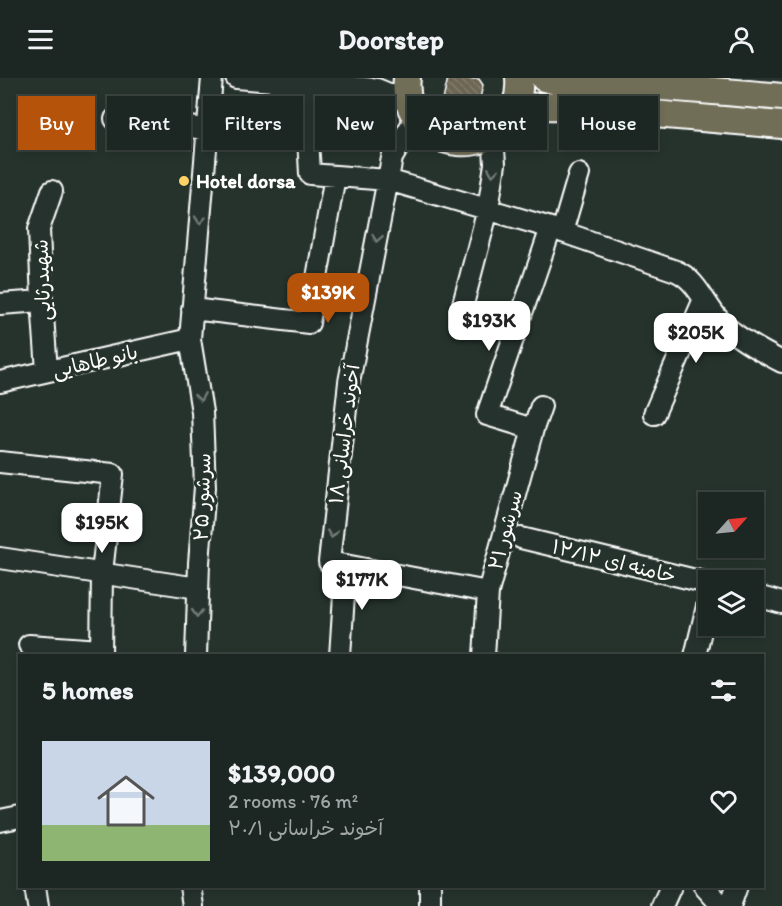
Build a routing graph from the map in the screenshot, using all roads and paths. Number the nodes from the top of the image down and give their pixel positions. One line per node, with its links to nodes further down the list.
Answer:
1 (212, 78): 8 (street, سرشور ۲۵)
2 (236, 78): 6 (street)
3 (519, 78): 9 (main road)
4 (544, 78): 5 (main road)
5 (607, 81): 7 (main road)
6 (305, 84): 10 (street); 18 (street)
7 (718, 84): 11 (main road)
8 (210, 96)
9 (518, 96)
10 (407, 98)
11 (782, 98)
12 (547, 106): 14 (main road)
13 (407, 109): 19 (street, آخوند خراسانی ۱۸)
14 (782, 125)
15 (205, 150): 26 (street, سرشور ۲۵, one-way to 26)
16 (494, 150): 21 (street, one-way to 21)
17 (579, 174): 22 (street)
18 (334, 176): 19 (street); 26 (street)
19 (388, 180): 21 (street); 38 (street, آخوند خراسانی ۱۸, one-way to 38)
20 (52, 191): 24 (street, شهیدرثایی)
21 (488, 209): 22 (street); 27 (street)
22 (557, 230): 23 (street); 34 (street)
23 (704, 299): 29 (street); 33 (street)
24 (42, 301): 25 (street); 30 (street, شهیدرثایی)
25 (0, 304)
26 (192, 309): 28 (street, سرشور ۲۵)
27 (461, 312)
28 (190, 339): 30 (street, بانو طاهایی); 41 (street, سرشور ۲۵, one-way to 41)
29 (782, 362)
30 (47, 371): 31 (street, بانو طاهایی)
31 (0, 382)
32 (541, 406): 34 (street, سرشور ۲۱)
33 (654, 414)
34 (533, 429): 42 (street, سرشور ۲۱)
35 (0, 462): 39 (street)
36 (521, 538): 40 (street, خامنه ای ۱۲/۱۲)
37 (0, 558): 39 (street)
38 (346, 565): 42 (street); 49 (street)
39 (102, 573): 41 (street); 47 (street)
40 (698, 581)
41 (198, 588): 48 (street, سرشور ۲۵, one-way to 48)
42 (488, 592): 50 (street, سرشور ۲۱)
43 (764, 598): 44 (street)
44 (782, 603)
45 (700, 636): 51 (street)
46 (29, 645): 47 (street)
47 (101, 653)
48 (196, 654)
49 (340, 654)
50 (484, 654)
51 (695, 654)
52 (18, 817): 53 (street)
53 (0, 821)
54 (35, 888): 60 (street)
55 (190, 888): 61 (street)
56 (430, 888): 62 (street)
57 (670, 888): 63 (street)
58 (706, 888): 64 (street)
59 (736, 888): 65 (street)
60 (38, 906)
61 (193, 906)
62 (430, 906)
63 (662, 906)
64 (722, 906)
65 (730, 906)

